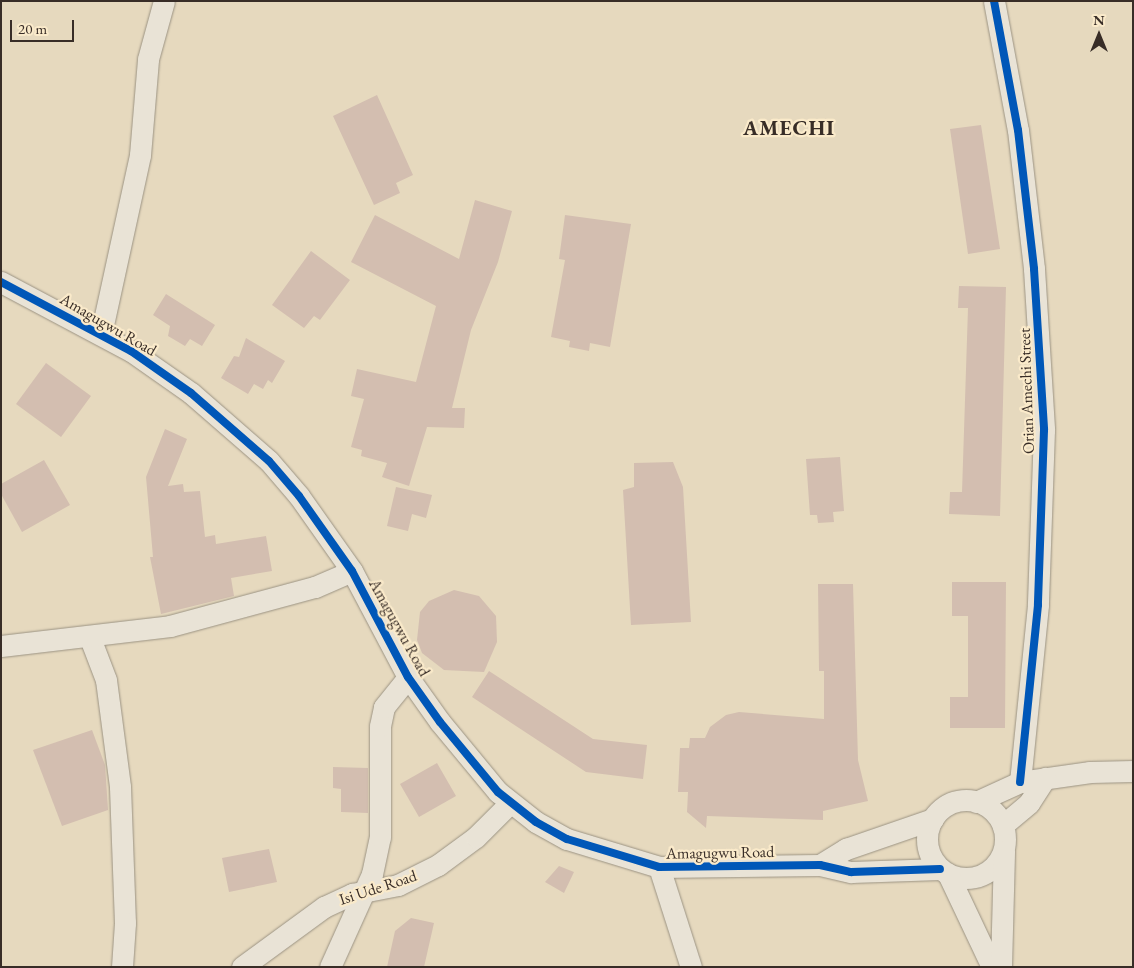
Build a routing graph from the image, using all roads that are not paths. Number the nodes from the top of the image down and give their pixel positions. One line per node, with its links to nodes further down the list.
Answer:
1 (164, 1): 4 (street)
2 (991, 2): 11 (street, Orian Amechi Street)
3 (1, 282): 4 (street, Amagugwu Road)
4 (101, 334): 5 (street, Amagugwu Road)
5 (352, 571): 6 (street); 8 (street, Amagugwu Road)
6 (90, 638): 7 (street); 21 (street)
7 (1, 646)
8 (408, 677): 13 (street, Amagugwu Road); 20 (street)
9 (1133, 771): 10 (street)
10 (1045, 778): 11 (street); 15 (street)
11 (1020, 782): 12 (street)
12 (976, 802): 14 (street); 15 (street)
13 (510, 803): 18 (street, Amagugwu Road); 20 (street, Isi Ude Road)
14 (933, 819): 17 (street); 19 (street)
15 (1003, 825): 16 (street)
16 (1004, 851): 19 (street); 26 (street)
17 (820, 865): 18 (street, Amagugwu Road); 19 (street, Amagugwu Road)
18 (659, 867): 24 (street)
19 (944, 872): 25 (street)
20 (366, 892): 22 (street, Isi Ude Road); 23 (street)
21 (122, 967)
22 (242, 967)
23 (330, 967)
24 (691, 967)
25 (992, 967)
26 (1001, 967)

